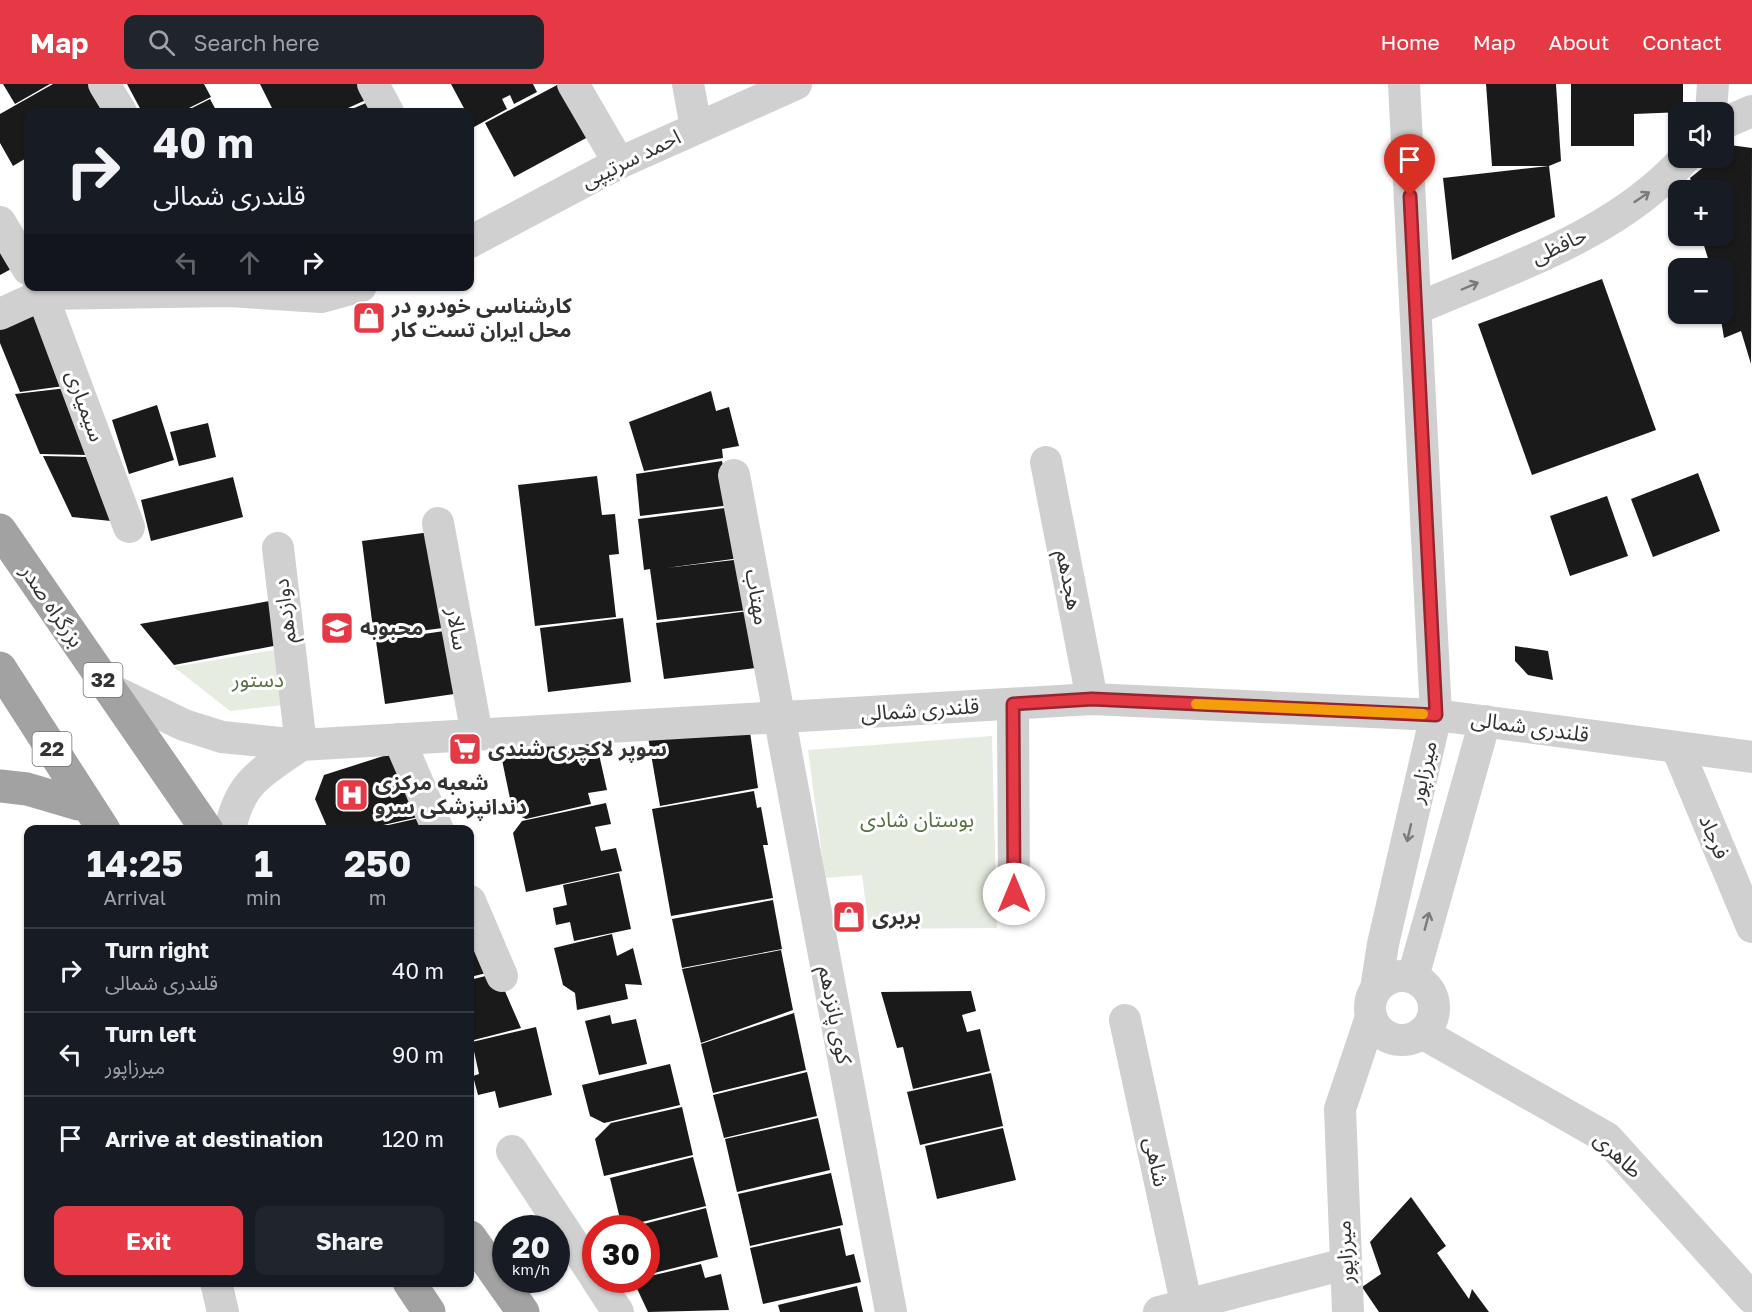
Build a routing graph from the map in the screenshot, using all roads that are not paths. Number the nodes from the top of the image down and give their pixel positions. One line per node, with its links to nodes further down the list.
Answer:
1 (104, 84): 9 (street)
2 (373, 84): 10 (street)
3 (573, 84): 14 (street)
4 (688, 84): 13 (street)
5 (796, 84): 13 (street, احمد سرتیپی)
6 (1404, 84): 23 (street, میرزاپور)
7 (1713, 84): 8 (street)
8 (1712, 102)
9 (119, 108)
10 (386, 108)
11 (1752, 111): 12 (street)
12 (1734, 119)
13 (696, 128): 14 (street, احمد سرتیپی)
14 (619, 163): 17 (street, احمد سرتیپی)
15 (1676, 168): 23 (street, حافظی, one-way to 15)
16 (0, 222): 18 (street, سیمیاری)
17 (474, 239)
18 (24, 262)
19 (27, 291): 24 (street)
20 (40, 291): 28 (street, سیمیاری)
21 (250, 291): 22 (street)
22 (343, 291)
23 (1416, 309): 36 (street, میرزاپور)
24 (0, 314)
25 (1046, 462): 34 (street, هجدهم)
26 (734, 475): 37 (street, مهتاب)
27 (438, 524): 39 (street, سالار)
28 (129, 527)
29 (0, 530): 33 (highway, بزرگراه صدر / 32)
30 (0, 544): 47 (highway)
31 (278, 548): 41 (street, دوازدهم)
32 (1, 681): 45 (highway); 46 (highway, 22)
33 (109, 689): 41 (street, قلندری شمالی); 48 (highway, بزرگراه صدر / 32)
34 (1092, 699): 35 (street, قلندری شمالی); 36 (street, قلندری شمالی)
35 (1013, 704): 37 (street, قلندری شمالی); 51 (street)
36 (1436, 715): 38 (street, قلندری شمالی); 56 (street, میرزاپور, one-way to 56)
37 (779, 719): 39 (street, قلندری شمالی); 76 (street, کوی پانزدهم)
38 (1485, 721): 42 (street, قلندری شمالی); 55 (street, میرزاپور, one-way to 38)
39 (477, 735): 40 (street, قلندری شمالی)
40 (399, 740): 41 (street, قلندری شمالی); 50 (street)
41 (301, 745): 49 (street)
42 (1677, 748): 43 (street, قلندری شمالی); 53 (street, فرجاد)
43 (1752, 757)
44 (0, 786): 45 (highway)
45 (87, 817)
46 (101, 825)
47 (189, 825)
48 (204, 825)
49 (231, 825)
50 (436, 825)
51 (1014, 894)
52 (474, 910): 54 (street)
53 (1752, 927)
54 (502, 976)
55 (1413, 977): 56 (street); 58 (street)
56 (1373, 1003): 58 (street); 63 (street, میرزاپور)
57 (1125, 1020): 69 (street, شاهی)
58 (1422, 1033): 68 (street, طاهری)
59 (512, 1151): 62 (street)
60 (474, 1243): 74 (highway)
61 (474, 1257): 73 (highway)
62 (582, 1258)
63 (1345, 1264): 69 (street); 77 (street, میرزاپور)
64 (217, 1287): 70 (street)
65 (404, 1287): 71 (highway)
66 (412, 1287): 72 (highway)
67 (605, 1293): 75 (street)
68 (1752, 1298)
69 (1178, 1309)
70 (223, 1312)
71 (422, 1312)
72 (429, 1312)
73 (513, 1312)
74 (523, 1312)
75 (618, 1312)
76 (891, 1312)
77 (1348, 1312)

